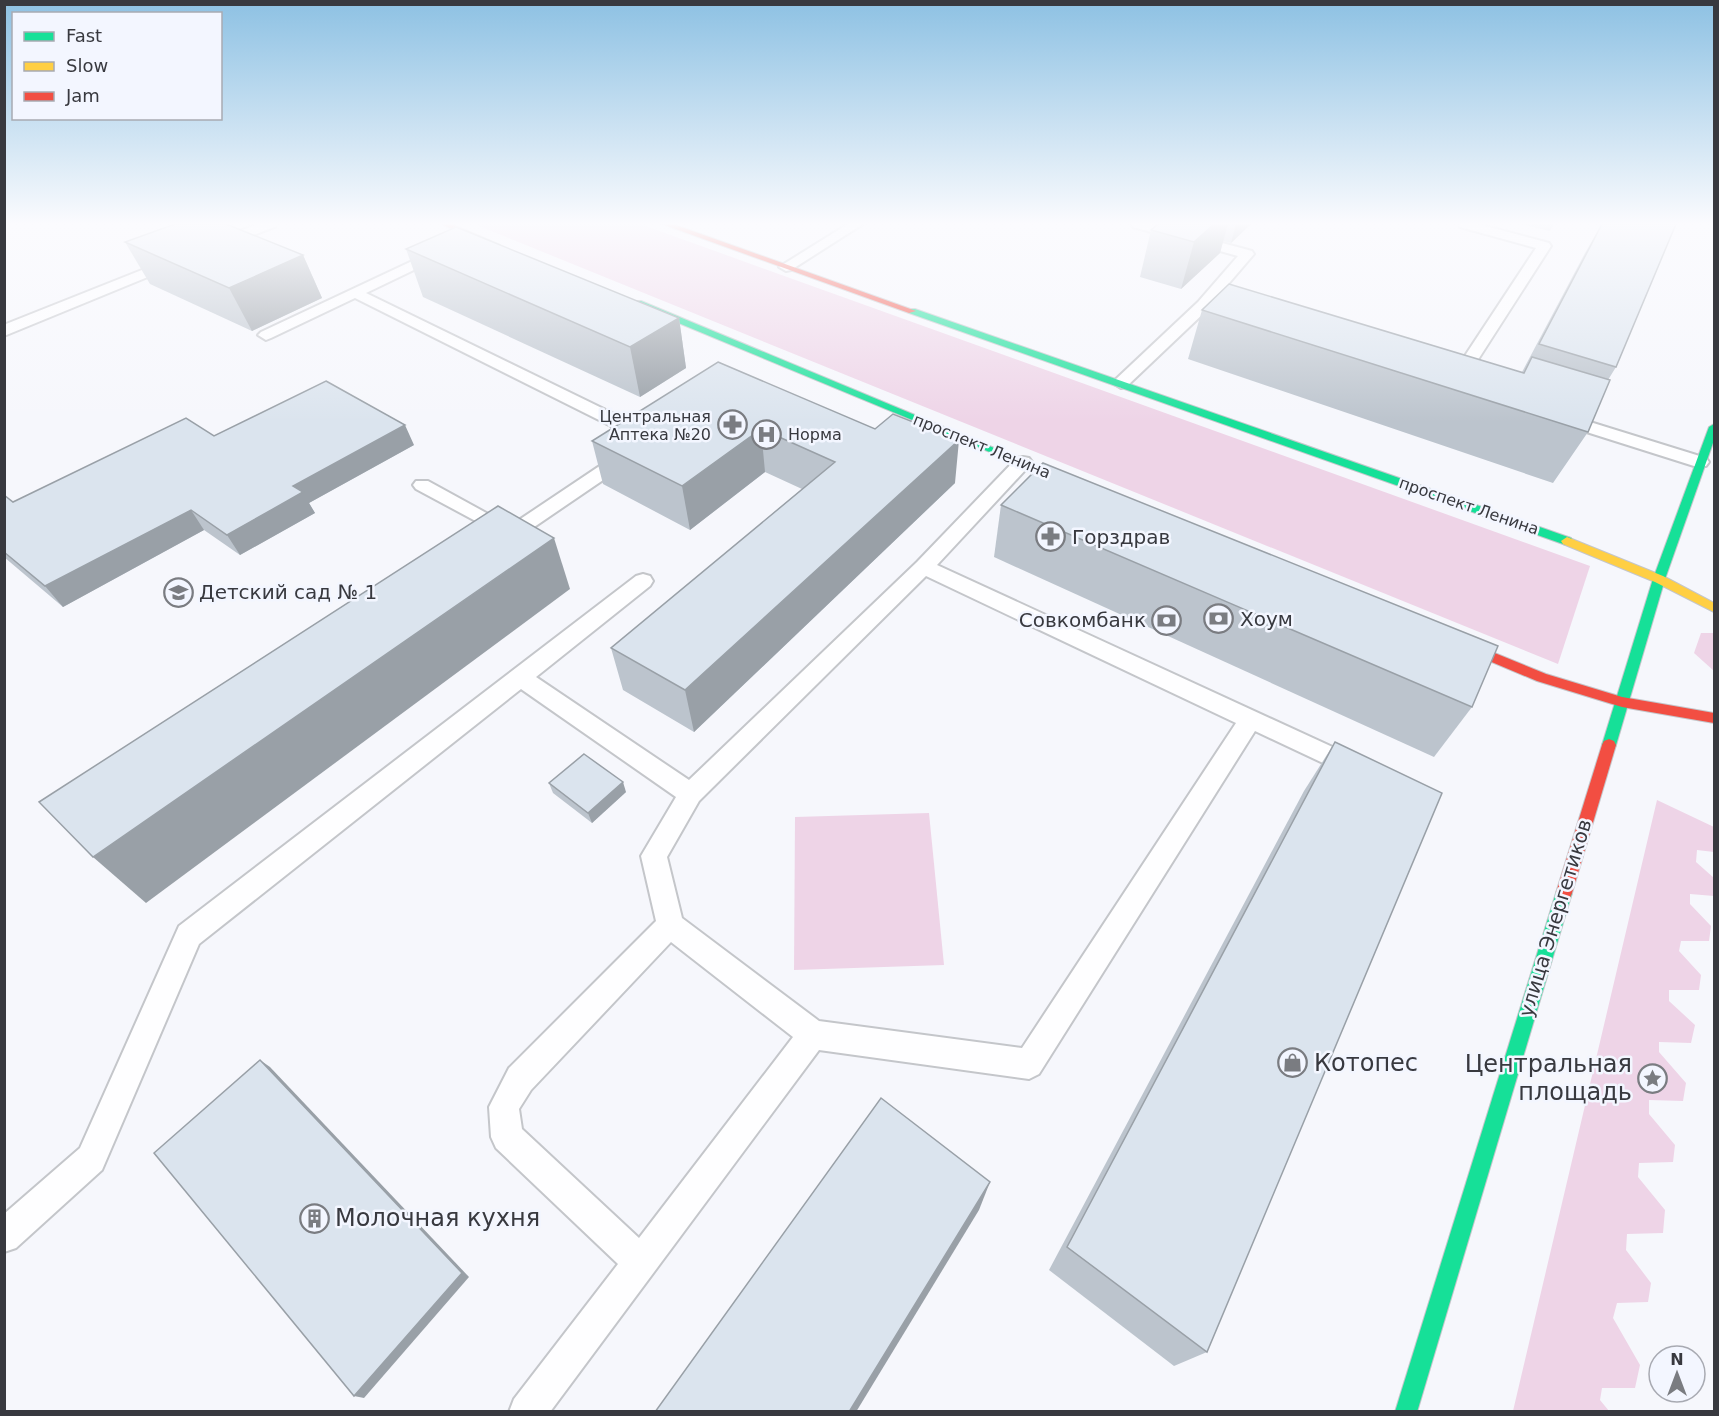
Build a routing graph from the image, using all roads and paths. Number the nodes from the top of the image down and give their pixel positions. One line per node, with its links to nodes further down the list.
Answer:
1 (103, 290): 10 (lane)
2 (362, 290): 6 (lane)
3 (853, 290): 12 (street, проспект Ленина)
4 (1216, 290): 8 (lane)
5 (1515, 290): 13 (lane)
6 (356, 293): 11 (lane); 18 (lane)
7 (628, 299): 16 (street, проспект Ленина)
8 (1203, 305): 9 (lane); 12 (lane)
9 (1249, 319)
10 (4, 332)
11 (266, 335)
12 (1121, 383): 21 (street, проспект Ленина)
13 (1454, 384)
14 (1541, 411): 17 (lane)
15 (1714, 427): 17 (street, улица Энергетиков)
16 (1023, 462): 19 (street, проспект Ленина); 20 (lane)
17 (1700, 462): 21 (street, улица Энергетиков)
18 (422, 485)
19 (1089, 490)
20 (924, 567): 28 (lane); 30 (lane)
21 (1659, 579): 23 (street, проспект Ленина); 26 (street, улица Энергетиков)
22 (643, 582): 25 (lane)
23 (1714, 608)
24 (1443, 637): 26 (street)
25 (520, 677): 30 (lane); 33 (lane)
26 (1622, 702): 27 (street); 36 (street, улица Энергетиков)
27 (1714, 718)
28 (1251, 719): 29 (lane); 32 (lane)
29 (1379, 779)
30 (690, 794): 31 (lane)
31 (670, 925): 32 (lane); 34 (lane)
32 (813, 1035): 34 (lane)
33 (4, 1236)
34 (640, 1262): 35 (lane)
35 (527, 1412)
36 (1406, 1412)

